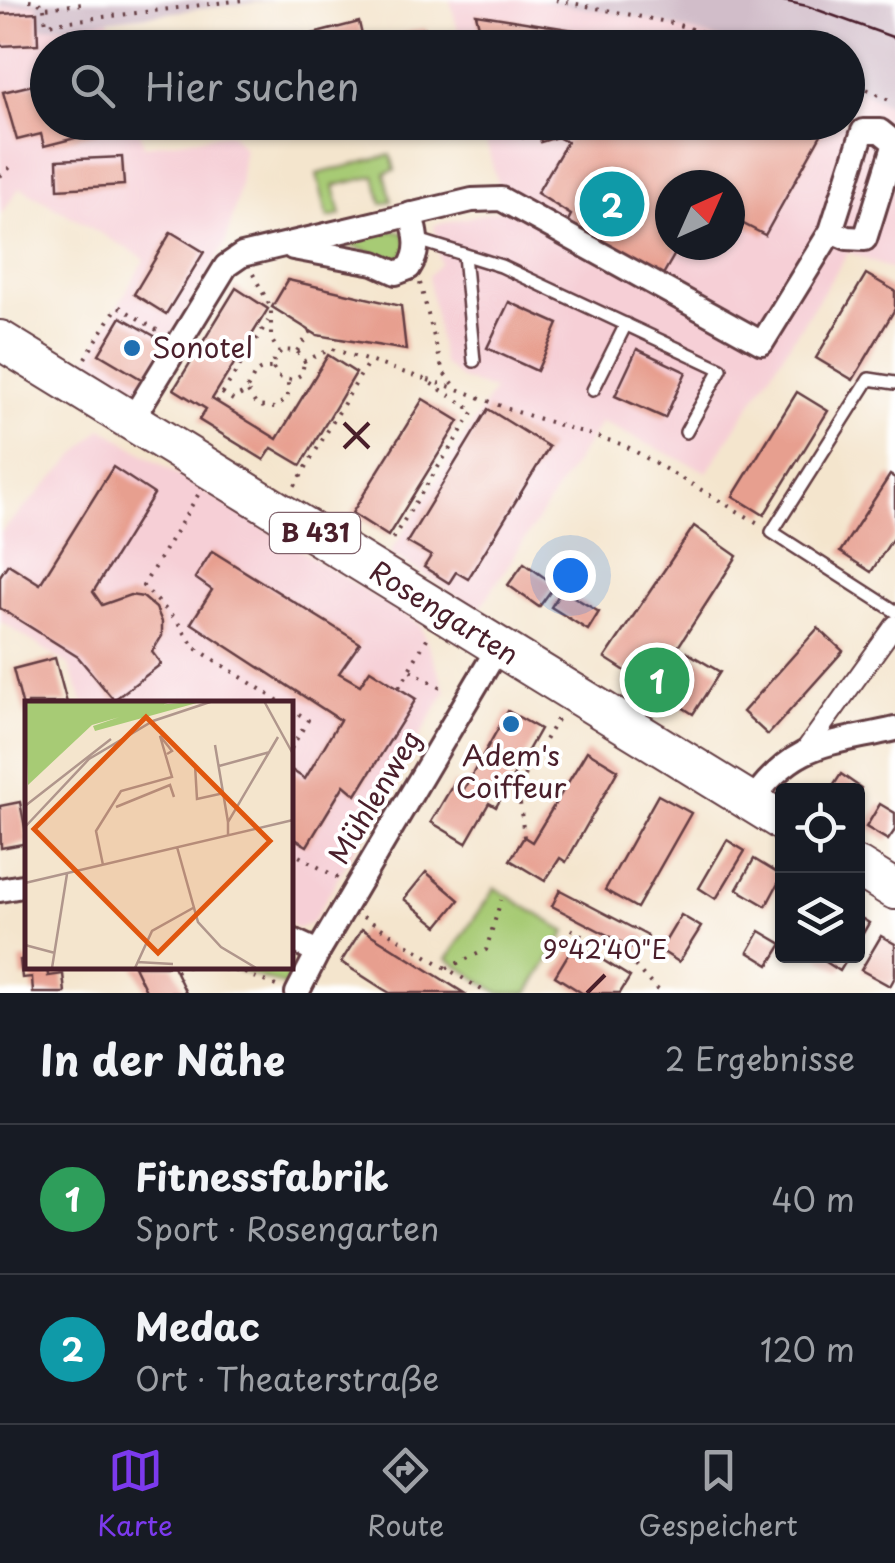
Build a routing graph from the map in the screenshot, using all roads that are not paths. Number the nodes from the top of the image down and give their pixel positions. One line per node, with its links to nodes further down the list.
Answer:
1 (411, 214): 2 (street); 3 (street); 4 (street)
2 (831, 231)
3 (284, 246): 4 (street); 11 (street)
4 (416, 250): 5 (lane)
5 (464, 256): 6 (lane); 8 (lane)
6 (626, 324): 10 (lane); 12 (lane)
7 (0, 340): 11 (main road, Rosengarten / B 431)
8 (474, 361)
9 (895, 383): 13 (lane)
10 (593, 390)
11 (131, 421): 15 (main road, Rosengarten / B 431)
12 (686, 432)
13 (895, 612)
14 (895, 626): 17 (street)
15 (500, 646): 18 (main road, Rosengarten / B 431); 24 (street, Mühlenweg)
16 (895, 729): 17 (street)
17 (804, 750): 18 (street)
18 (767, 812)
19 (865, 871): 22 (main road)
20 (25, 886): 21 (street)
21 (0, 890)
22 (895, 890)
23 (292, 940): 24 (street)
24 (318, 952): 25 (street, Mühlenweg)
25 (287, 989)

